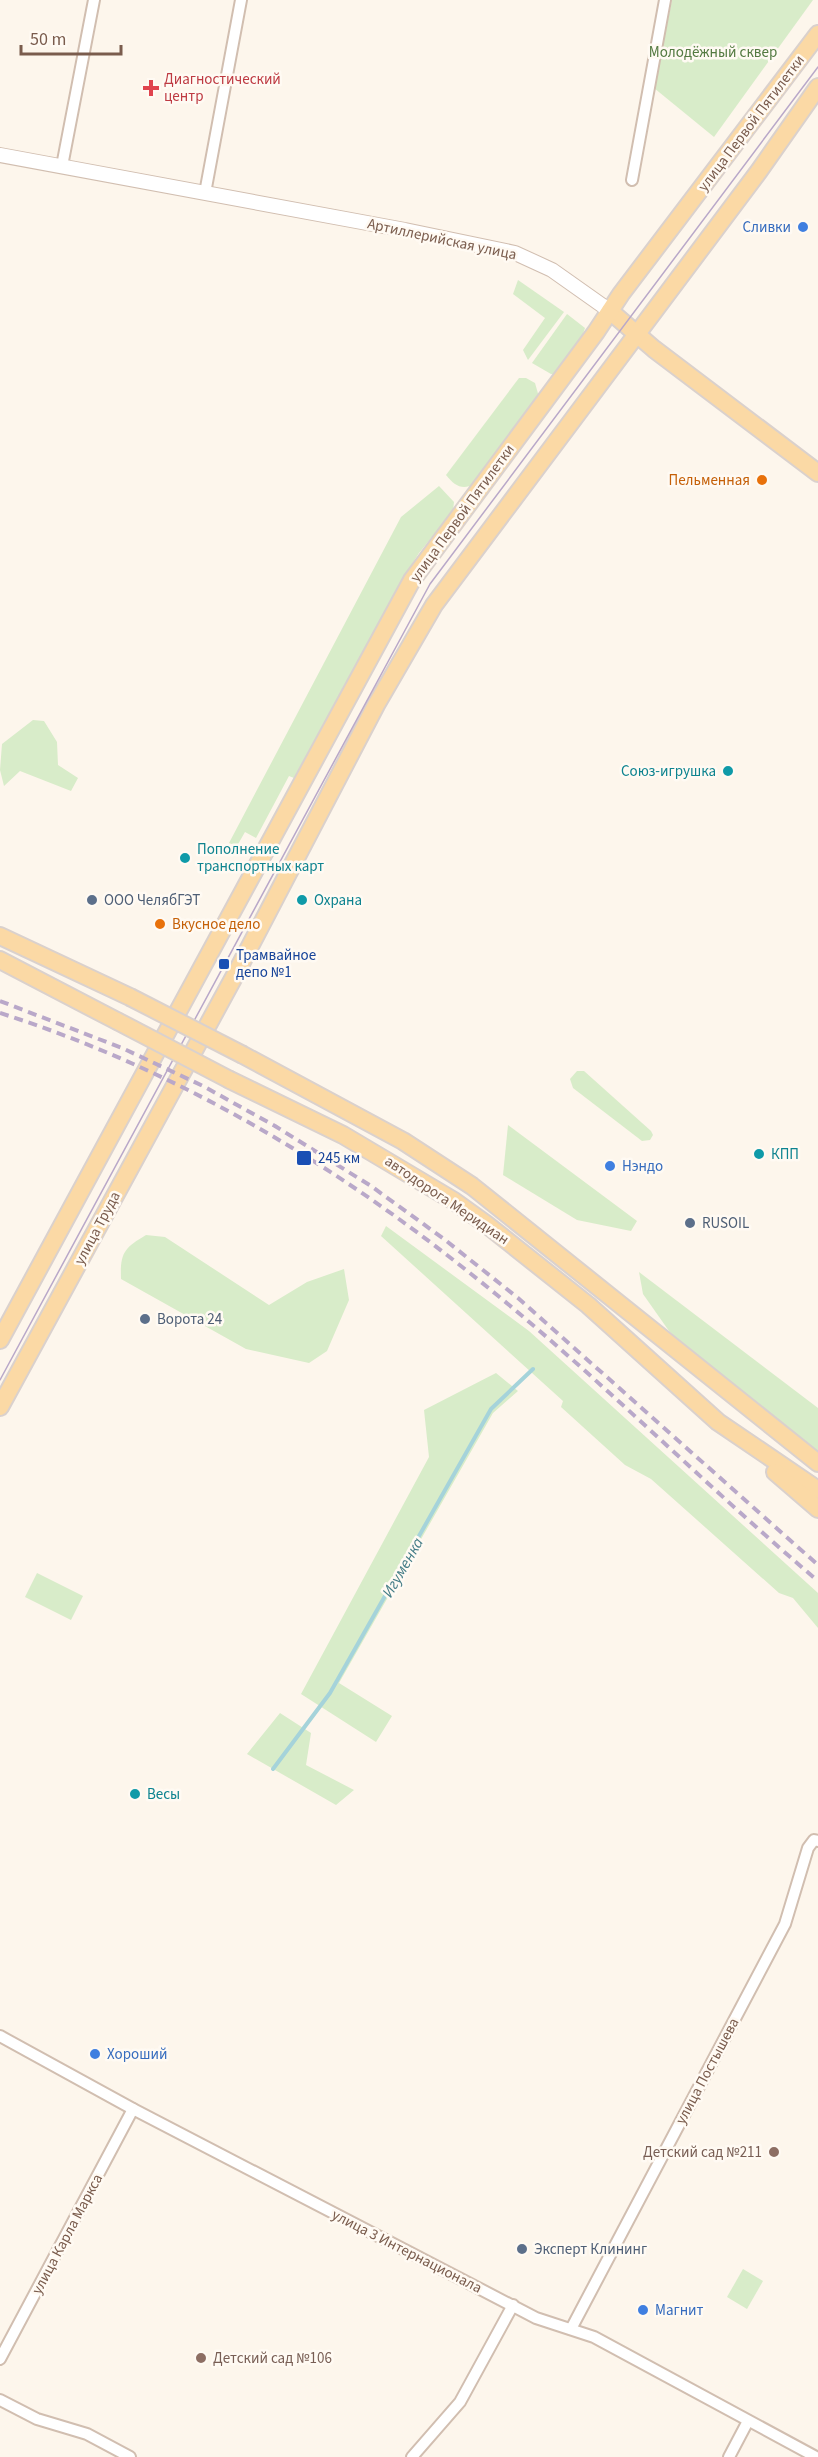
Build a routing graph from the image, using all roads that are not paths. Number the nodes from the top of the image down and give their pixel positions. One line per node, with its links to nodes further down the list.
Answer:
1 (94, 0): 7 (street)
2 (241, 0): 9 (street)
3 (665, 0): 8 (street)
4 (818, 34): 10 (main road, улица Первой Пятилетки)
5 (818, 87): 11 (main road, улица Первой Пятилетки)
6 (0, 155): 7 (street, Артиллерийская улица)
7 (62, 166): 9 (street, Артиллерийская улица)
8 (632, 180)
9 (205, 193): 10 (street, Артиллерийская улица)
10 (610, 311): 11 (main road, Артиллерийская улица); 15 (main road, улица Первой Пятилетки)
11 (637, 333): 12 (main road, Артиллерийская улица); 16 (main road, улица Первой Пятилетки)
12 (818, 473)
13 (0, 936): 20 (main road, автодорога Меридиан, bridge)
14 (0, 960): 19 (main road, автодорога Меридиан, bridge)
15 (167, 1032): 17 (main road, улица Труда)
16 (195, 1048): 18 (main road, улица Труда)
17 (0, 1340)
18 (0, 1407)
19 (718, 1422): 21 (main road, автодорога Меридиан); 22 (main road)
20 (818, 1463)
21 (818, 1490)
22 (818, 1509)
23 (816, 1840): 27 (street, улица Постышева)
24 (0, 2036): 25 (street, улица 3 Интернационала)
25 (133, 2109): 26 (street, улица 3 Интернационала); 28 (street, улица Карла Маркса)
26 (513, 2305): 27 (street, улица 3 Интернационала); 32 (street)
27 (571, 2329): 30 (street, улица 3 Интернационала)
28 (0, 2360)
29 (0, 2400): 31 (street)
30 (748, 2421): 33 (street); 34 (street, улица 3 Интернационала)
31 (130, 2457)
32 (412, 2457)
33 (729, 2457)
34 (816, 2457)

